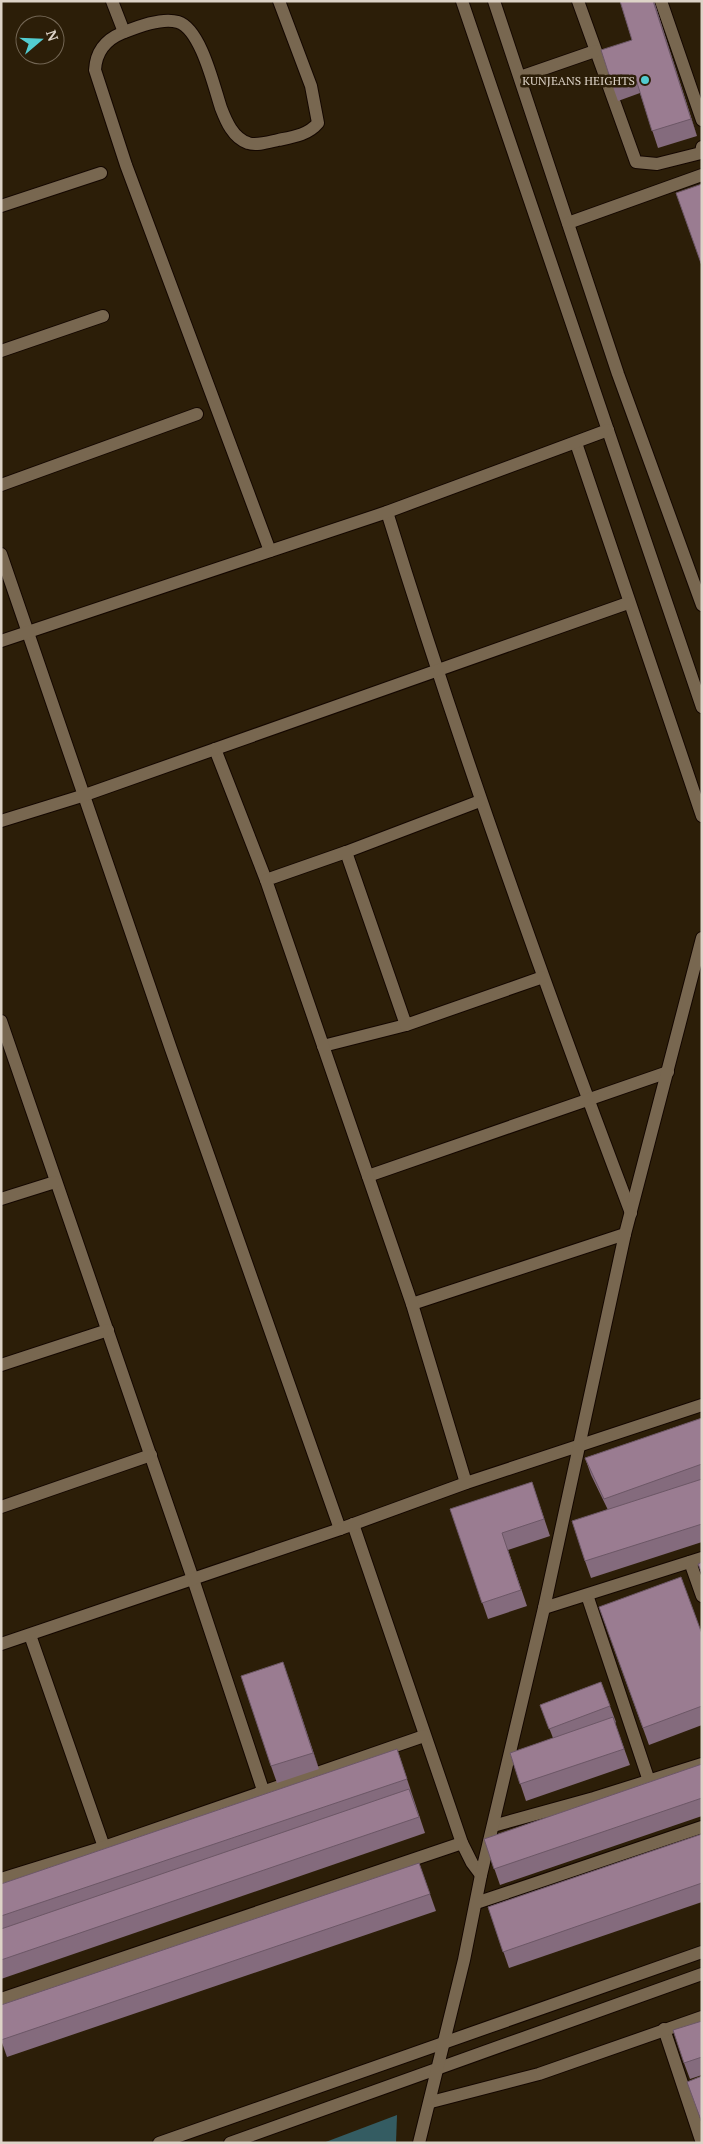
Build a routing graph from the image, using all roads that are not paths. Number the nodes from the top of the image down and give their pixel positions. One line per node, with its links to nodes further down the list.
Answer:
1 (112, 1): 7 (street)
2 (280, 1): 7 (street)
3 (462, 1): 19 (street)
4 (494, 1): 9 (street)
5 (578, 1): 8 (street)
6 (661, 1): 10 (street)
7 (124, 32): 23 (street)
8 (595, 51): 9 (street); 11 (street)
9 (520, 77): 15 (street)
10 (702, 120)
11 (702, 147)
12 (101, 173): 14 (street)
13 (702, 175): 15 (street)
14 (1, 206)
15 (568, 223): 26 (street)
16 (103, 316): 17 (street)
17 (1, 351)
18 (197, 414): 21 (street)
19 (608, 430): 20 (street); 30 (street)
20 (576, 443): 22 (street); 25 (street)
21 (1, 485)
22 (387, 512): 23 (street); 29 (street)
23 (270, 550): 27 (street)
24 (1, 554): 27 (street)
25 (628, 603): 29 (street); 34 (street)
26 (702, 604)
27 (27, 632): 28 (street); 32 (street)
28 (1, 641)
29 (436, 671): 31 (street); 33 (street)
30 (702, 707)
31 (215, 749): 32 (street); 37 (street)
32 (85, 795): 35 (street); 60 (street)
33 (480, 801): 36 (street); 39 (street)
34 (702, 816)
35 (1, 821)
36 (346, 852): 37 (street); 41 (street)
37 (266, 880): 42 (street)
38 (702, 938): 44 (street)
39 (543, 977): 41 (street); 45 (street)
40 (1, 1021): 43 (street)
41 (406, 1025): 42 (street)
42 (324, 1046): 46 (street)
43 (6, 1053): 47 (street)
44 (668, 1072): 45 (street); 49 (street)
45 (588, 1100): 46 (street); 49 (street)
46 (368, 1176): 51 (street)
47 (55, 1182): 48 (street); 52 (street)
48 (1, 1199)
49 (631, 1214): 50 (street)
50 (625, 1234): 51 (street); 55 (street)
51 (412, 1304): 57 (street)
52 (108, 1330): 53 (street); 56 (street)
53 (1, 1365)
54 (702, 1405): 55 (street)
55 (581, 1444): 57 (street); 65 (street)
56 (151, 1456): 58 (street); 62 (street)
57 (466, 1483): 59 (street)
58 (1, 1507)
59 (353, 1524): 60 (street); 68 (street)
60 (340, 1529): 62 (street)
61 (696, 1560): 63 (street); 64 (street)
62 (193, 1579): 66 (street); 71 (street)
63 (587, 1595): 65 (street); 70 (street)
64 (702, 1596)
65 (544, 1608): 72 (street)
66 (30, 1635): 67 (street); 75 (street)
67 (1, 1644)
68 (424, 1736): 71 (street); 74 (street)
69 (702, 1764): 70 (street)
70 (649, 1781): 72 (street)
71 (263, 1790): 75 (street)
72 (493, 1826): 76 (street)
73 (702, 1827): 78 (street)
74 (462, 1843): 76 (street); 81 (street)
75 (104, 1847): 77 (street)
76 (481, 1875): 78 (street)
77 (1, 1879)
78 (476, 1903): 84 (street)
79 (702, 1952): 84 (street)
80 (702, 1974): 85 (street)
81 (1, 1999)
82 (702, 2017): 83 (street)
83 (664, 2029): 86 (street); 90 (street)
84 (445, 2042): 85 (street); 87 (street)
85 (438, 2070): 86 (street); 88 (street)
86 (431, 2102): 89 (street)
87 (159, 2143)
88 (230, 2143)
89 (419, 2143)
90 (702, 2143)

